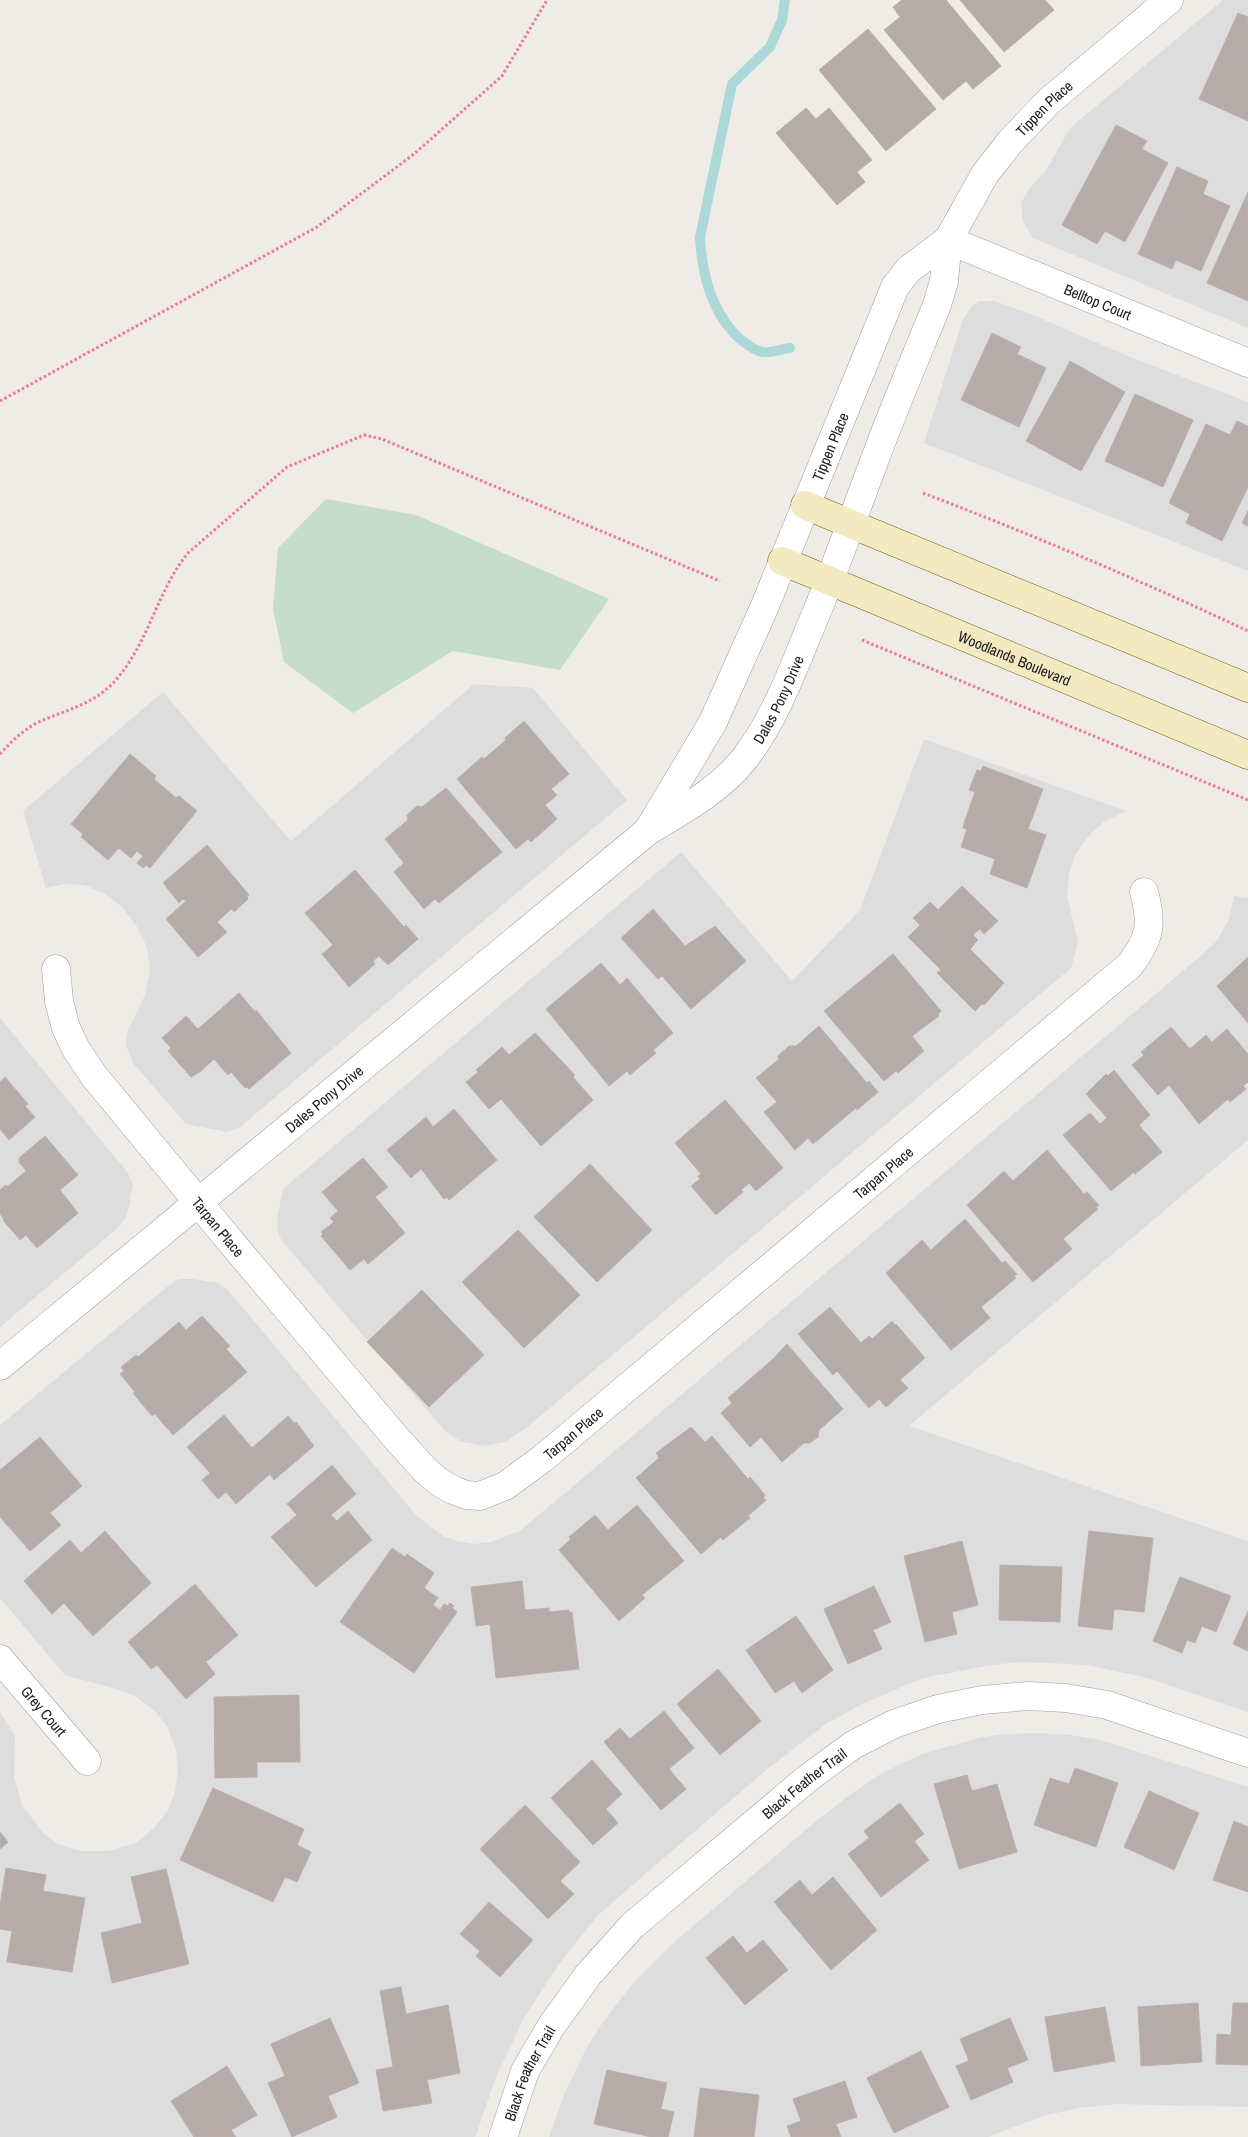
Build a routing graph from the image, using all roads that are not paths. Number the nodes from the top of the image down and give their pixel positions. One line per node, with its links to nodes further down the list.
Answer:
1 (1169, 0): 2 (street, Tippen Place)
2 (948, 240): 3 (street, Belltop Court); 4 (street, Tippen Place); 5 (street, Tippen Place)
3 (1248, 363)
4 (805, 505): 5 (street); 6 (street, Tippen Place)
5 (851, 524): 7 (street, Dales Pony Drive); 8 (street)
6 (782, 561): 7 (street, Woodlands Boulevard); 10 (street, Dales Pony Drive)
7 (830, 581): 9 (street, Woodlands Boulevard); 10 (street, Dales Pony Drive)
8 (1248, 688)
9 (1248, 755)
10 (648, 831): 13 (street, Dales Pony Drive)
11 (1144, 892): 13 (street, Tarpan Place)
12 (56, 969): 13 (street, Tarpan Place)
13 (198, 1203): 14 (street, Dales Pony Drive)
14 (0, 1366)
15 (0, 1659): 17 (street, Grey Court)
16 (1248, 1753): 18 (street, Black Feather Trail)
17 (87, 1761)
18 (503, 2137)

